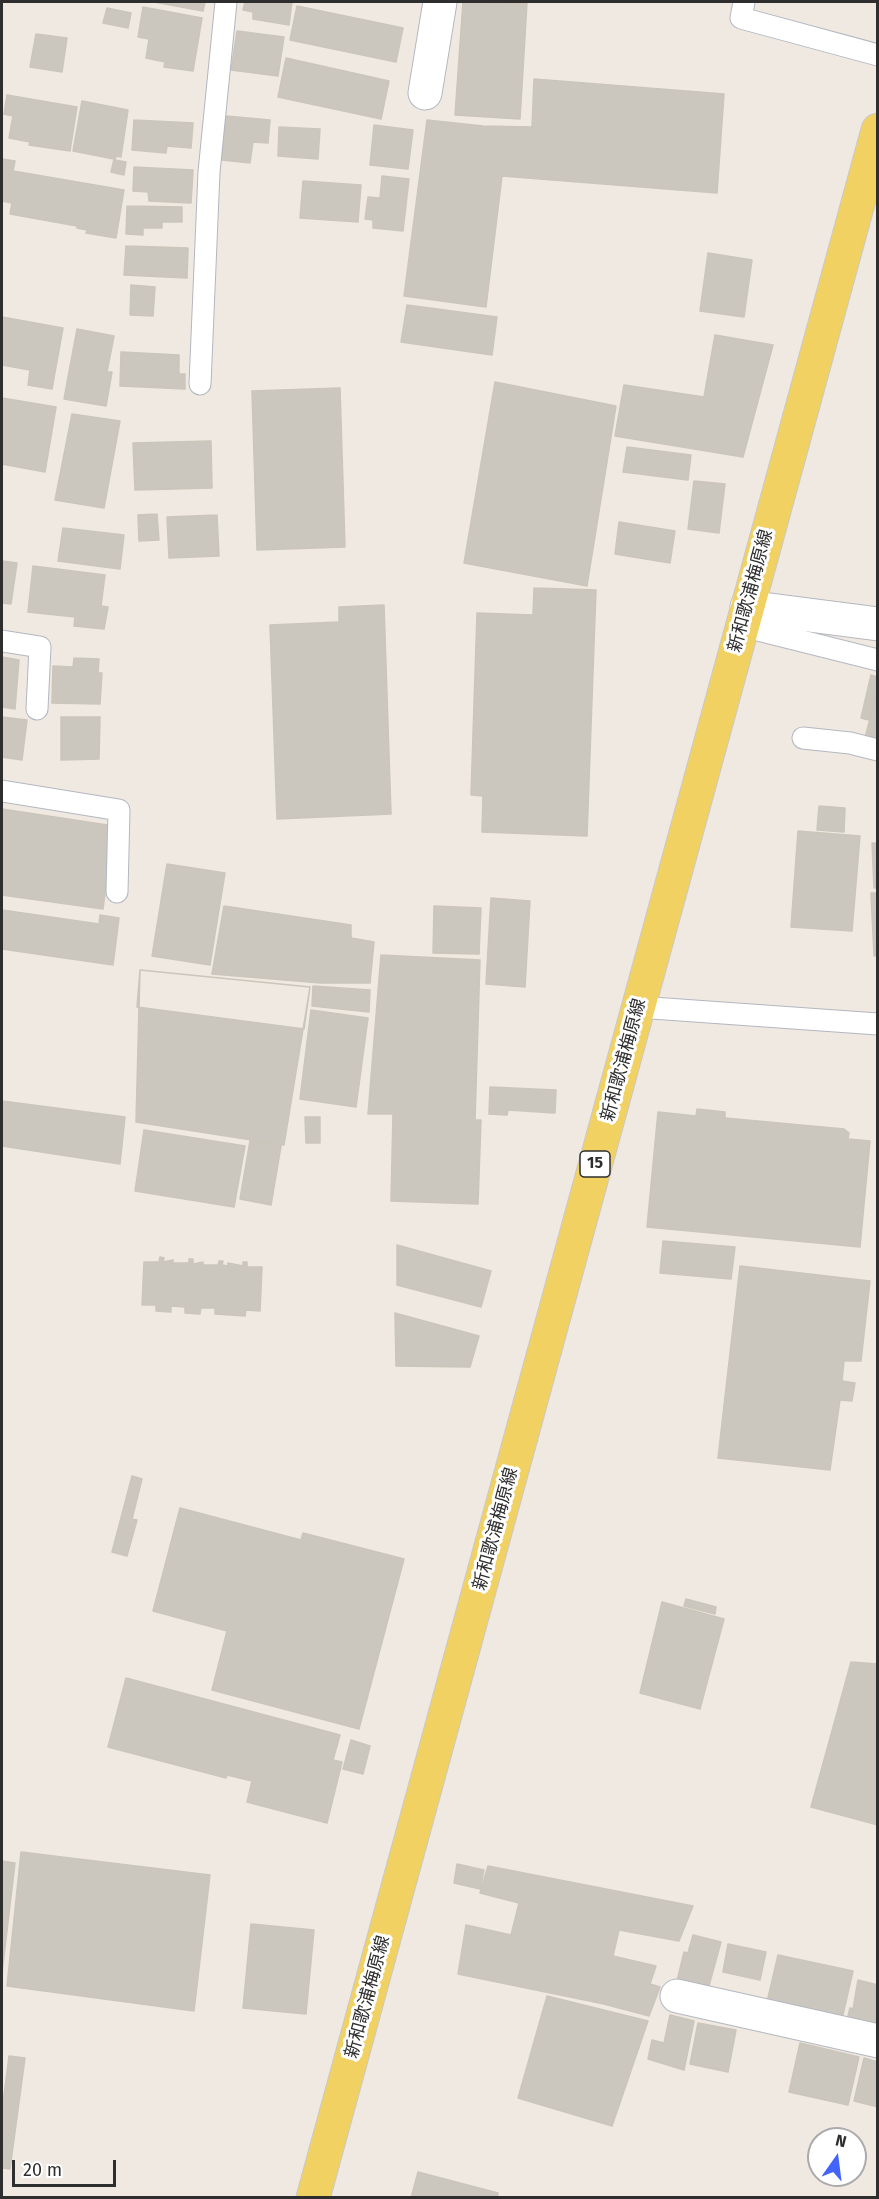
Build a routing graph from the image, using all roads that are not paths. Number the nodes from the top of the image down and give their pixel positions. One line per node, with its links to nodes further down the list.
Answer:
1 (226, 2): 7 (lane)
2 (440, 2): 5 (street)
3 (744, 2): 4 (lane)
4 (878, 55)
5 (424, 93)
6 (878, 130): 8 (main road, 新和歌浦梅原線 / 15)
7 (200, 384)
8 (745, 616): 9 (street); 11 (lane); 17 (main road, 新和歌浦梅原線 / 15)
9 (878, 624)
10 (2, 641): 12 (lane)
11 (878, 660)
12 (37, 709)
13 (803, 738): 14 (lane)
14 (878, 750)
15 (2, 791): 16 (lane)
16 (117, 892)
17 (638, 1007): 18 (lane); 21 (main road, 新和歌浦梅原線 / 15)
18 (878, 1024)
19 (677, 1996): 20 (street)
20 (878, 2042)
21 (313, 2198)

